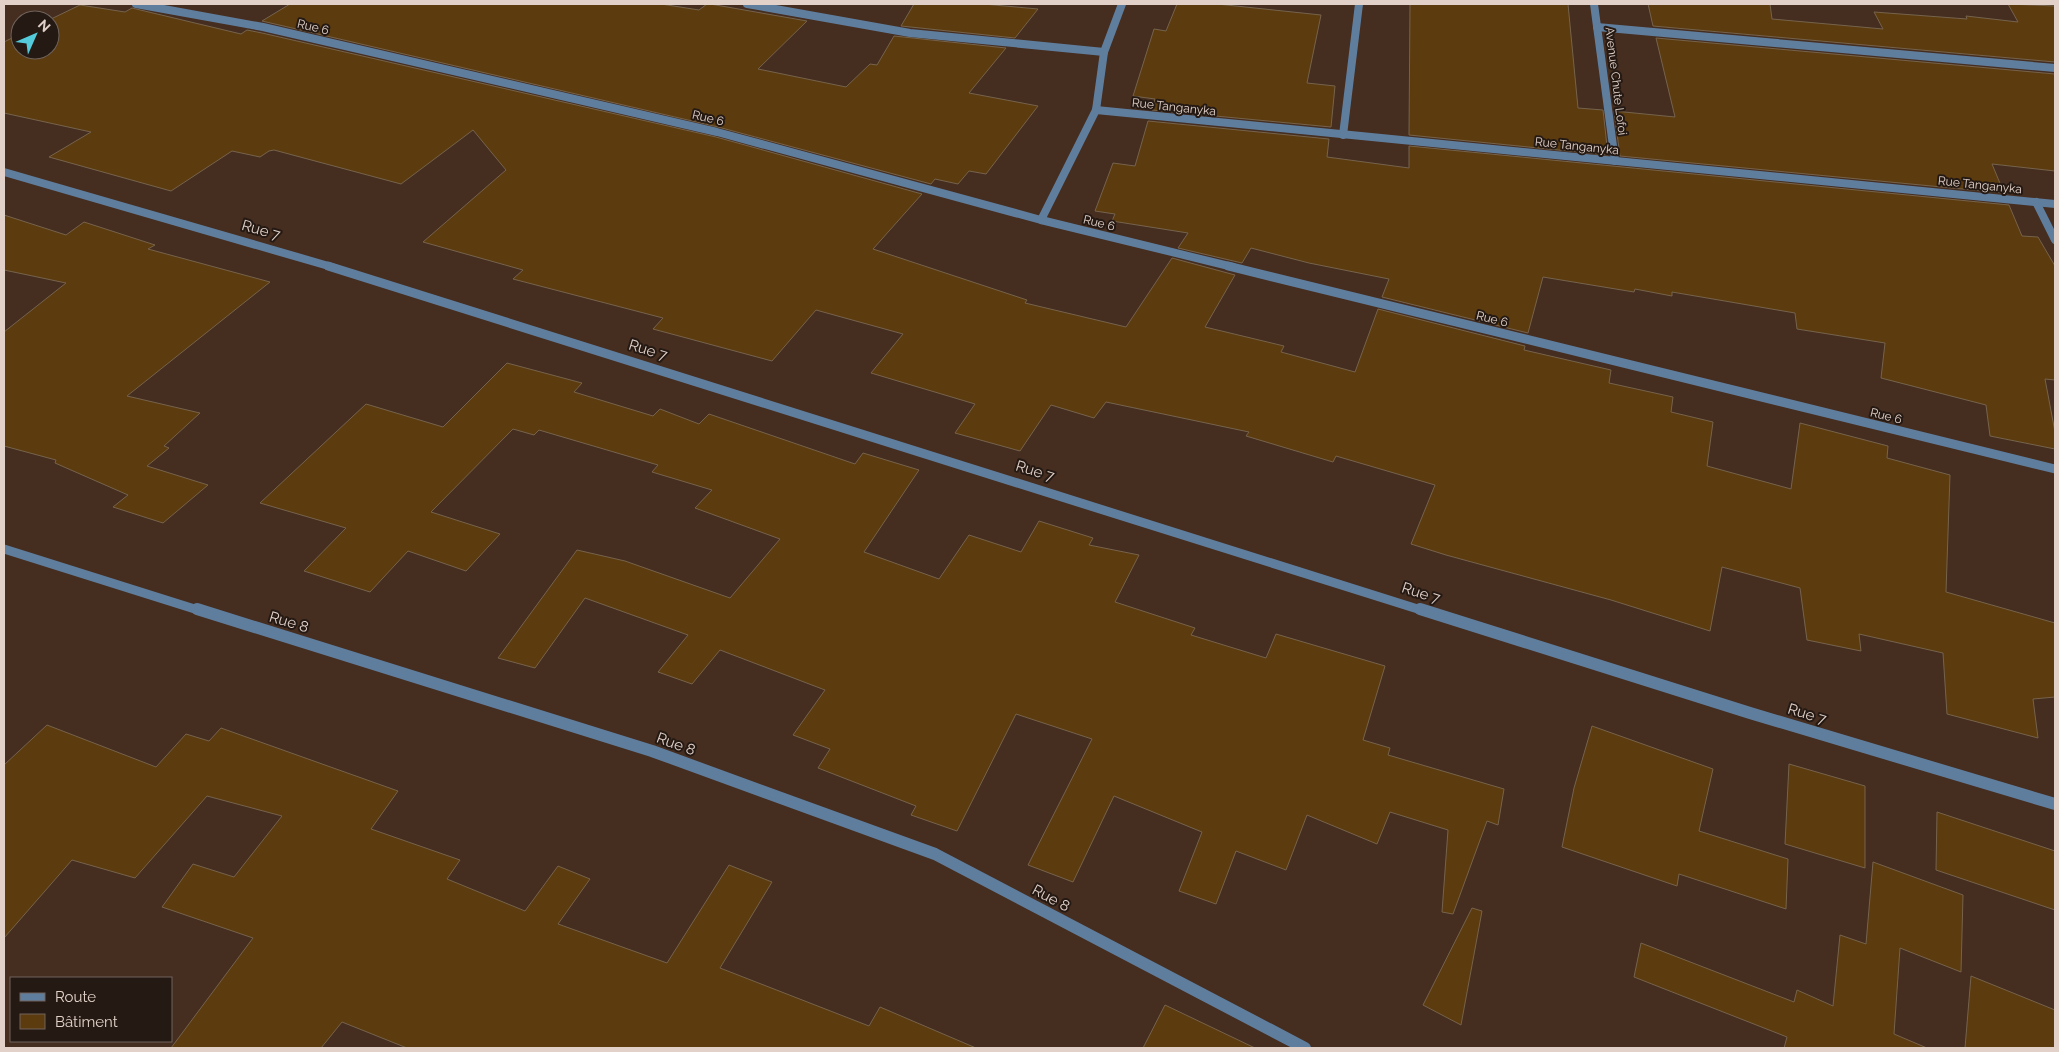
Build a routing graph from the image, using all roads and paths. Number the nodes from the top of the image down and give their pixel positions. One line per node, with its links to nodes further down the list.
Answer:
1 (136, 4): 15 (street, Rue 6)
2 (747, 4): 7 (street)
3 (1122, 4): 7 (street)
4 (1359, 4): 10 (street)
5 (1594, 4): 6 (street, Avenue Chute Lofoi)
6 (1597, 27): 8 (street); 11 (street, Avenue Chute Lofoi)
7 (1104, 52): 9 (street)
8 (2055, 68)
9 (1096, 110): 10 (street, Rue Tanganyka); 15 (street)
10 (1343, 134): 11 (street, Rue Tanganyka)
11 (1615, 161): 13 (street, Rue Tanganyka)
12 (4, 172): 19 (street, Rue 7)
13 (2036, 202): 14 (street, Rue Tanganyka); 16 (street)
14 (2055, 204)
15 (1041, 220): 17 (street, Rue 6)
16 (2055, 240)
17 (2055, 469)
18 (4, 549): 20 (street, Rue 8)
19 (2055, 804)
20 (1305, 1048)

